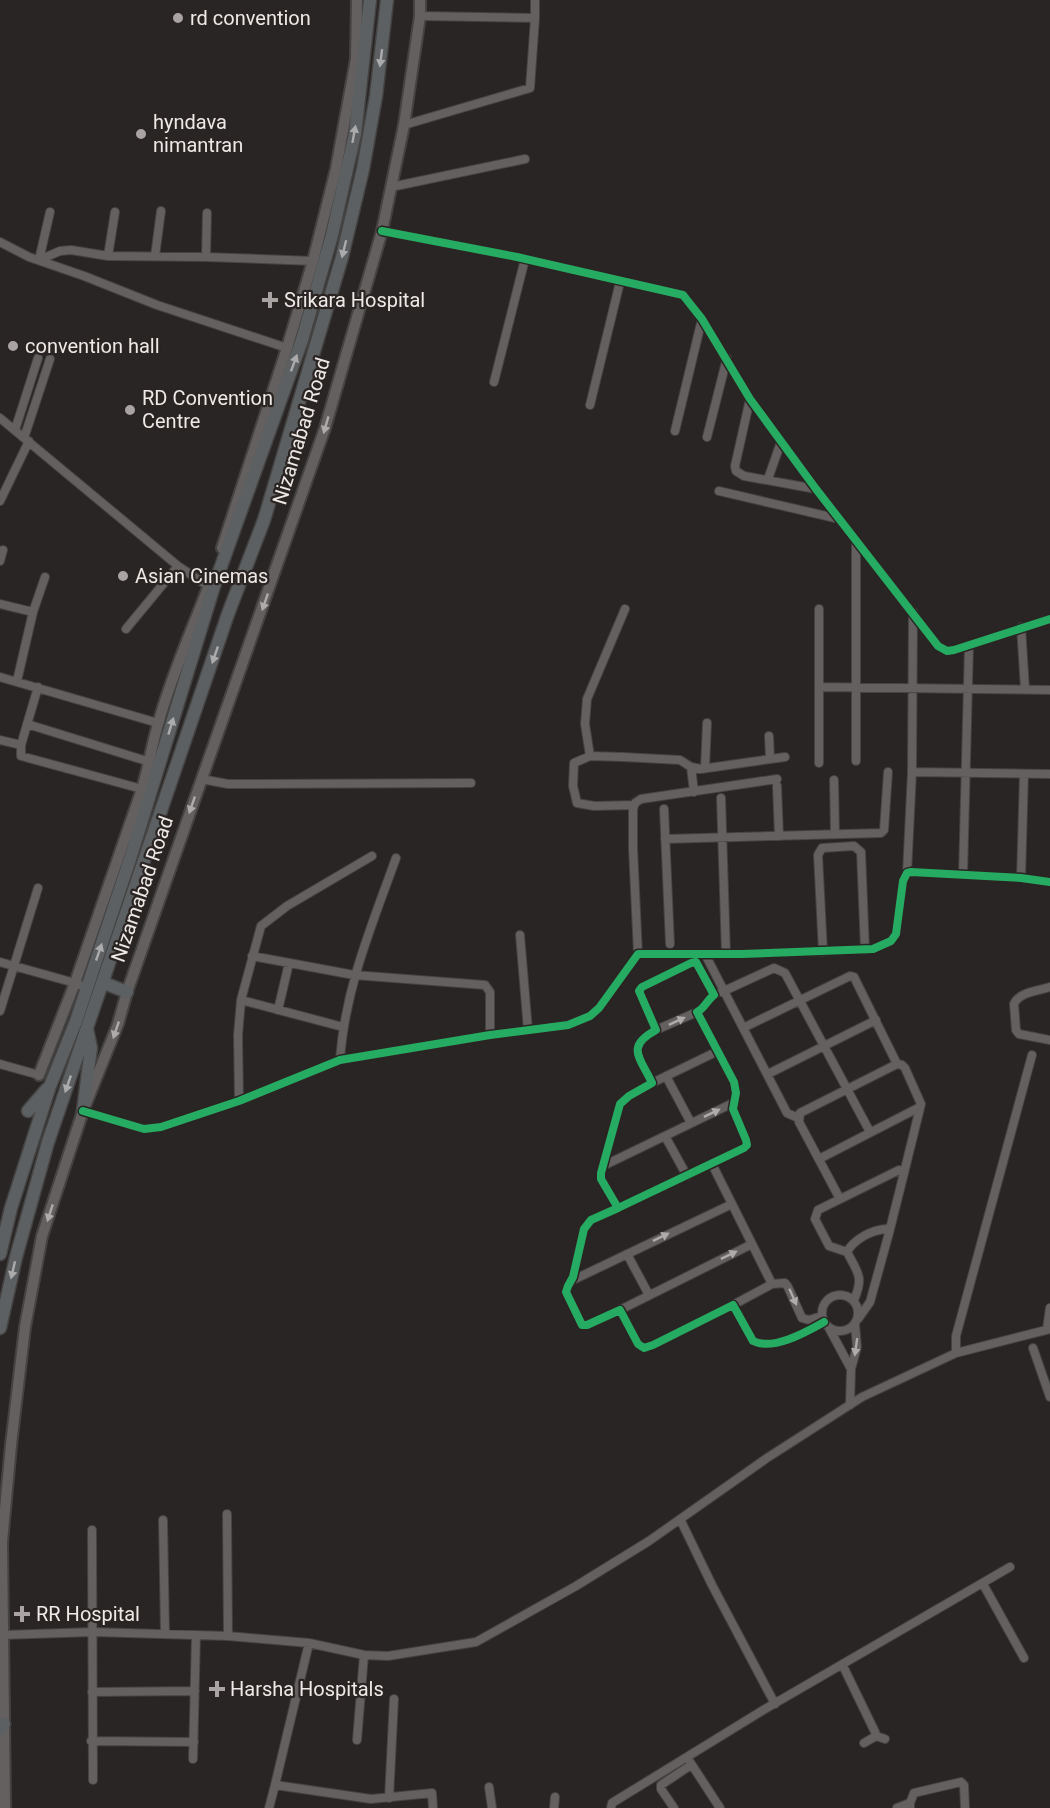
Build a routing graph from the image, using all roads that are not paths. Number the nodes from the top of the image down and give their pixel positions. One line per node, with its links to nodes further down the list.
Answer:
1 (357, 0): 10 (main road, Nizamabad Road)
2 (370, 0): 10 (highway, Nizamabad Road, one-way to 2)
3 (387, 0): 15 (highway, Nizamabad Road, one-way to 15)
4 (420, 0): 6 (main road, Nizamabad Road)
5 (536, 0): 7 (street)
6 (420, 16): 7 (street); 8 (main road, Nizamabad Road)
7 (535, 18): 8 (street)
8 (404, 125): 11 (main road, Nizamabad Road)
9 (525, 159): 11 (street)
10 (341, 170): 12 (highway, Nizamabad Road); 25 (main road, Nizamabad Road)
11 (391, 187): 18 (main road, Nizamabad Road)
12 (338, 208): 15 (highway); 51 (highway, Nizamabad Road, one-way to 12)
13 (161, 211): 21 (street)
14 (50, 212): 24 (street)
15 (353, 212): 121 (highway, Nizamabad Road, one-way to 121)
16 (115, 213): 20 (street)
17 (207, 213): 22 (street)
18 (382, 231): 23 (street); 89 (main road, Nizamabad Road, one-way to 89)
19 (0, 242): 24 (street)
20 (108, 256): 21 (street); 24 (street)
21 (155, 256): 22 (street)
22 (206, 257): 25 (street)
23 (525, 259): 26 (street); 32 (street)
24 (39, 260): 28 (street)
25 (313, 261): 28 (main road, Nizamabad Road)
26 (620, 282): 27 (street); 34 (street)
27 (702, 319): 31 (street); 37 (street)
28 (287, 348): 51 (main road, Nizamabad Road)
29 (38, 358): 36 (street)
30 (50, 358): 39 (street)
31 (727, 358): 33 (street); 38 (street)
32 (494, 382)
33 (750, 399): 40 (street); 41 (street)
34 (590, 405)
35 (0, 418): 36 (street)
36 (15, 430): 39 (street)
37 (675, 431)
38 (707, 437)
39 (27, 439): 44 (street); 49 (street)
40 (781, 442): 41 (street); 42 (street)
41 (768, 479): 42 (street)
42 (816, 489): 45 (street)
43 (719, 491): 45 (street)
44 (0, 501)
45 (839, 519): 46 (street)
46 (856, 541): 56 (street); 65 (street)
47 (3, 550): 48 (street)
48 (0, 561)
49 (178, 566): 51 (street); 59 (street)
50 (45, 576): 55 (street)
51 (211, 588): 70 (main road, Nizamabad Road); 123 (highway, Nizamabad Road, one-way to 51)
52 (0, 604): 55 (street)
53 (625, 609): 76 (street)
54 (819, 609): 64 (street)
55 (33, 612): 62 (street)
56 (913, 612): 60 (street); 66 (street)
57 (1050, 619): 58 (street)
58 (1021, 627): 60 (street); 67 (street)
59 (126, 629)
60 (969, 645): 68 (street)
61 (0, 677): 62 (street)
62 (17, 681): 63 (street)
63 (38, 687): 70 (street); 72 (street)
64 (819, 687): 65 (street); 81 (street)
65 (856, 688): 66 (street); 79 (street)
66 (912, 688): 68 (street); 85 (street)
67 (1025, 689): 68 (street); 69 (street)
68 (968, 690): 86 (street)
69 (1050, 690)
70 (158, 723): 80 (main road, Nizamabad Road)
71 (707, 723): 83 (street)
72 (27, 724): 75 (street); 80 (street)
73 (769, 736): 78 (street)
74 (0, 740): 75 (street)
75 (21, 745): 92 (street)
76 (590, 756): 82 (street); 95 (street)
77 (785, 757): 78 (street)
78 (770, 759): 83 (street)
79 (856, 761)
80 (150, 762): 92 (main road, Nizamabad Road)
81 (819, 762)
82 (691, 767): 83 (street); 93 (street)
83 (705, 768)
84 (888, 772): 97 (street)
85 (912, 772): 86 (street); 103 (street)
86 (966, 772): 87 (street); 104 (street)
87 (1024, 774): 88 (street); 105 (street)
88 (1050, 774)
89 (201, 779): 91 (street); 125 (main road, Nizamabad Road, one-way to 125)
90 (834, 780): 97 (street)
91 (471, 783)
92 (142, 789): 120 (main road, Nizamabad Road)
93 (694, 792): 95 (street); 98 (street)
94 (722, 798): 99 (street)
95 (634, 805): 112 (street)
96 (664, 809): 100 (street)
97 (835, 834): 98 (street)
98 (779, 836): 99 (street)
99 (722, 838): 100 (street); 114 (street)
100 (665, 839): 109 (street)
101 (372, 856): 115 (street)
102 (396, 858): 119 (street)
103 (907, 873): 104 (street); 110 (street)
104 (963, 875): 105 (street)
105 (1021, 878): 106 (street)
106 (1050, 882)
107 (38, 888): 118 (street)
108 (520, 935): 136 (street)
109 (670, 944)
110 (865, 950): 111 (street); 111 (street)
111 (823, 952): 114 (street)
112 (638, 954): 113 (street); 136 (street)
113 (705, 954): 114 (street); 124 (street)
114 (726, 954)
115 (252, 957): 117 (street); 127 (street)
116 (0, 962): 118 (street)
117 (289, 963): 119 (street); 129 (street)
118 (15, 966): 120 (street); 130 (street)
119 (354, 975): 133 (street); 138 (street)
120 (75, 983): 123 (street); 147 (main road, Nizamabad Road)
121 (104, 983): 125 (highway); 135 (highway, Nizamabad Road)
122 (1050, 987): 139 (street)
123 (87, 988): 150 (highway, Nizamabad Road)
124 (724, 991): 126 (street); 128 (street); 134 (street)
125 (127, 992): 156 (main road, Nizamabad Road, one-way to 156)
126 (714, 995): 131 (street); 137 (street)
127 (241, 1000): 129 (street); 152 (street)
128 (800, 1000): 132 (street); 134 (street); 140 (street)
129 (278, 1010): 133 (street)
130 (0, 1011)
131 (698, 1012): 137 (street, one-way to 131); 141 (street)
132 (876, 1020): 140 (street); 145 (street)
133 (343, 1027): 143 (street)
134 (745, 1027): 146 (street)
135 (87, 1028): 156 (highway); 183 (highway, Nizamabad Road, one-way to 183)
136 (528, 1030): 138 (street)
137 (656, 1030): 149 (street)
138 (490, 1035): 143 (street)
139 (1050, 1040)
140 (823, 1046): 146 (street); 151 (street)
141 (718, 1051): 148 (street); 153 (street)
142 (1032, 1055): 186 (street)
143 (340, 1060): 152 (street)
144 (0, 1064): 147 (street)
145 (897, 1064): 151 (street); 154 (street)
146 (768, 1074): 157 (street)
147 (39, 1075)
148 (666, 1076): 149 (street); 158 (street)
149 (652, 1083): 163 (street)
150 (50, 1086): 155 (highway); 172 (highway, Nizamabad Road)
151 (846, 1090): 157 (street); 159 (street)
152 (239, 1101): 156 (street)
153 (733, 1103): 158 (street, one-way to 153); 162 (street)
154 (920, 1107): 159 (street); 164 (street)
155 (28, 1111)
156 (83, 1111): 199 (main road, Nizamabad Road, one-way to 199)
157 (798, 1118): 161 (street)
158 (691, 1124): 160 (street)
159 (870, 1132): 161 (street)
160 (665, 1136): 163 (street); 165 (street)
161 (819, 1159): 166 (street)
162 (712, 1164): 165 (street); 167 (street)
163 (603, 1166): 168 (street)
164 (904, 1173): 166 (street); 169 (street)
165 (687, 1176): 168 (street)
166 (840, 1199): 171 (street)
167 (732, 1204): 170 (street); 173 (street, one-way to 167)
168 (618, 1208): 174 (street)
169 (890, 1233): 171 (street); 181 (street)
170 (752, 1244): 175 (street); 176 (street, one-way to 170)
171 (847, 1252): 177 (street)
172 (0, 1254)
173 (627, 1254): 174 (street); 176 (street)
174 (571, 1281): 180 (street)
175 (772, 1284): 178 (street); 182 (street, one-way to 182)
176 (649, 1295): 180 (street)
177 (854, 1300): 181 (street); 182 (street)
178 (733, 1305): 180 (street); 182 (street)
179 (1050, 1308): 184 (street)
180 (620, 1310)
181 (856, 1321): 182 (street); 187 (street, one-way to 187)
182 (825, 1322): 187 (street)
183 (0, 1328)
184 (1048, 1329): 186 (street)
185 (1032, 1348): 188 (street)
186 (956, 1353): 190 (street)
187 (851, 1369): 190 (street)
188 (1046, 1374): 189 (street)
189 (1050, 1397)
190 (850, 1405): 192 (street)
191 (226, 1514): 201 (street)
192 (680, 1519): 203 (street); 209 (street)
193 (163, 1520): 198 (street)
194 (92, 1530): 197 (street)
195 (1010, 1567): 196 (street)
196 (983, 1584): 204 (street); 205 (street)
197 (93, 1632): 198 (street); 199 (street); 207 (street)
198 (165, 1633): 200 (street)
199 (3, 1635): 210 (main road, Nizamabad Road)
200 (196, 1635): 201 (street); 206 (street)
201 (228, 1636): 202 (street)
202 (309, 1643): 203 (street); 220 (street)
203 (364, 1655): 213 (street)
204 (1024, 1658)
205 (843, 1666): 209 (street); 211 (street)
206 (195, 1691): 207 (street); 215 (street)
207 (92, 1692): 214 (street)
208 (394, 1699): 223 (street)
209 (775, 1704): 218 (street)
210 (2, 1727): 225 (main road, Nizamabad Road)
211 (876, 1736): 212 (street); 216 (street)
212 (885, 1739)
213 (357, 1740)
214 (91, 1741): 215 (street); 219 (street)
215 (194, 1742): 217 (street)
216 (864, 1743)
217 (193, 1759)
218 (689, 1761): 230 (street); 231 (street); 232 (street)
219 (93, 1780)
220 (275, 1785): 223 (street); 226 (street)
221 (489, 1787): 228 (street)
222 (555, 1797): 229 (street)
223 (389, 1798): 227 (street)
224 (910, 1805): 233 (street); 234 (street)
225 (5, 1808)
226 (269, 1808)
227 (433, 1808)
228 (492, 1808)
229 (554, 1808)
230 (611, 1808)
231 (674, 1808)
232 (720, 1808)
233 (897, 1808)
234 (965, 1808)

